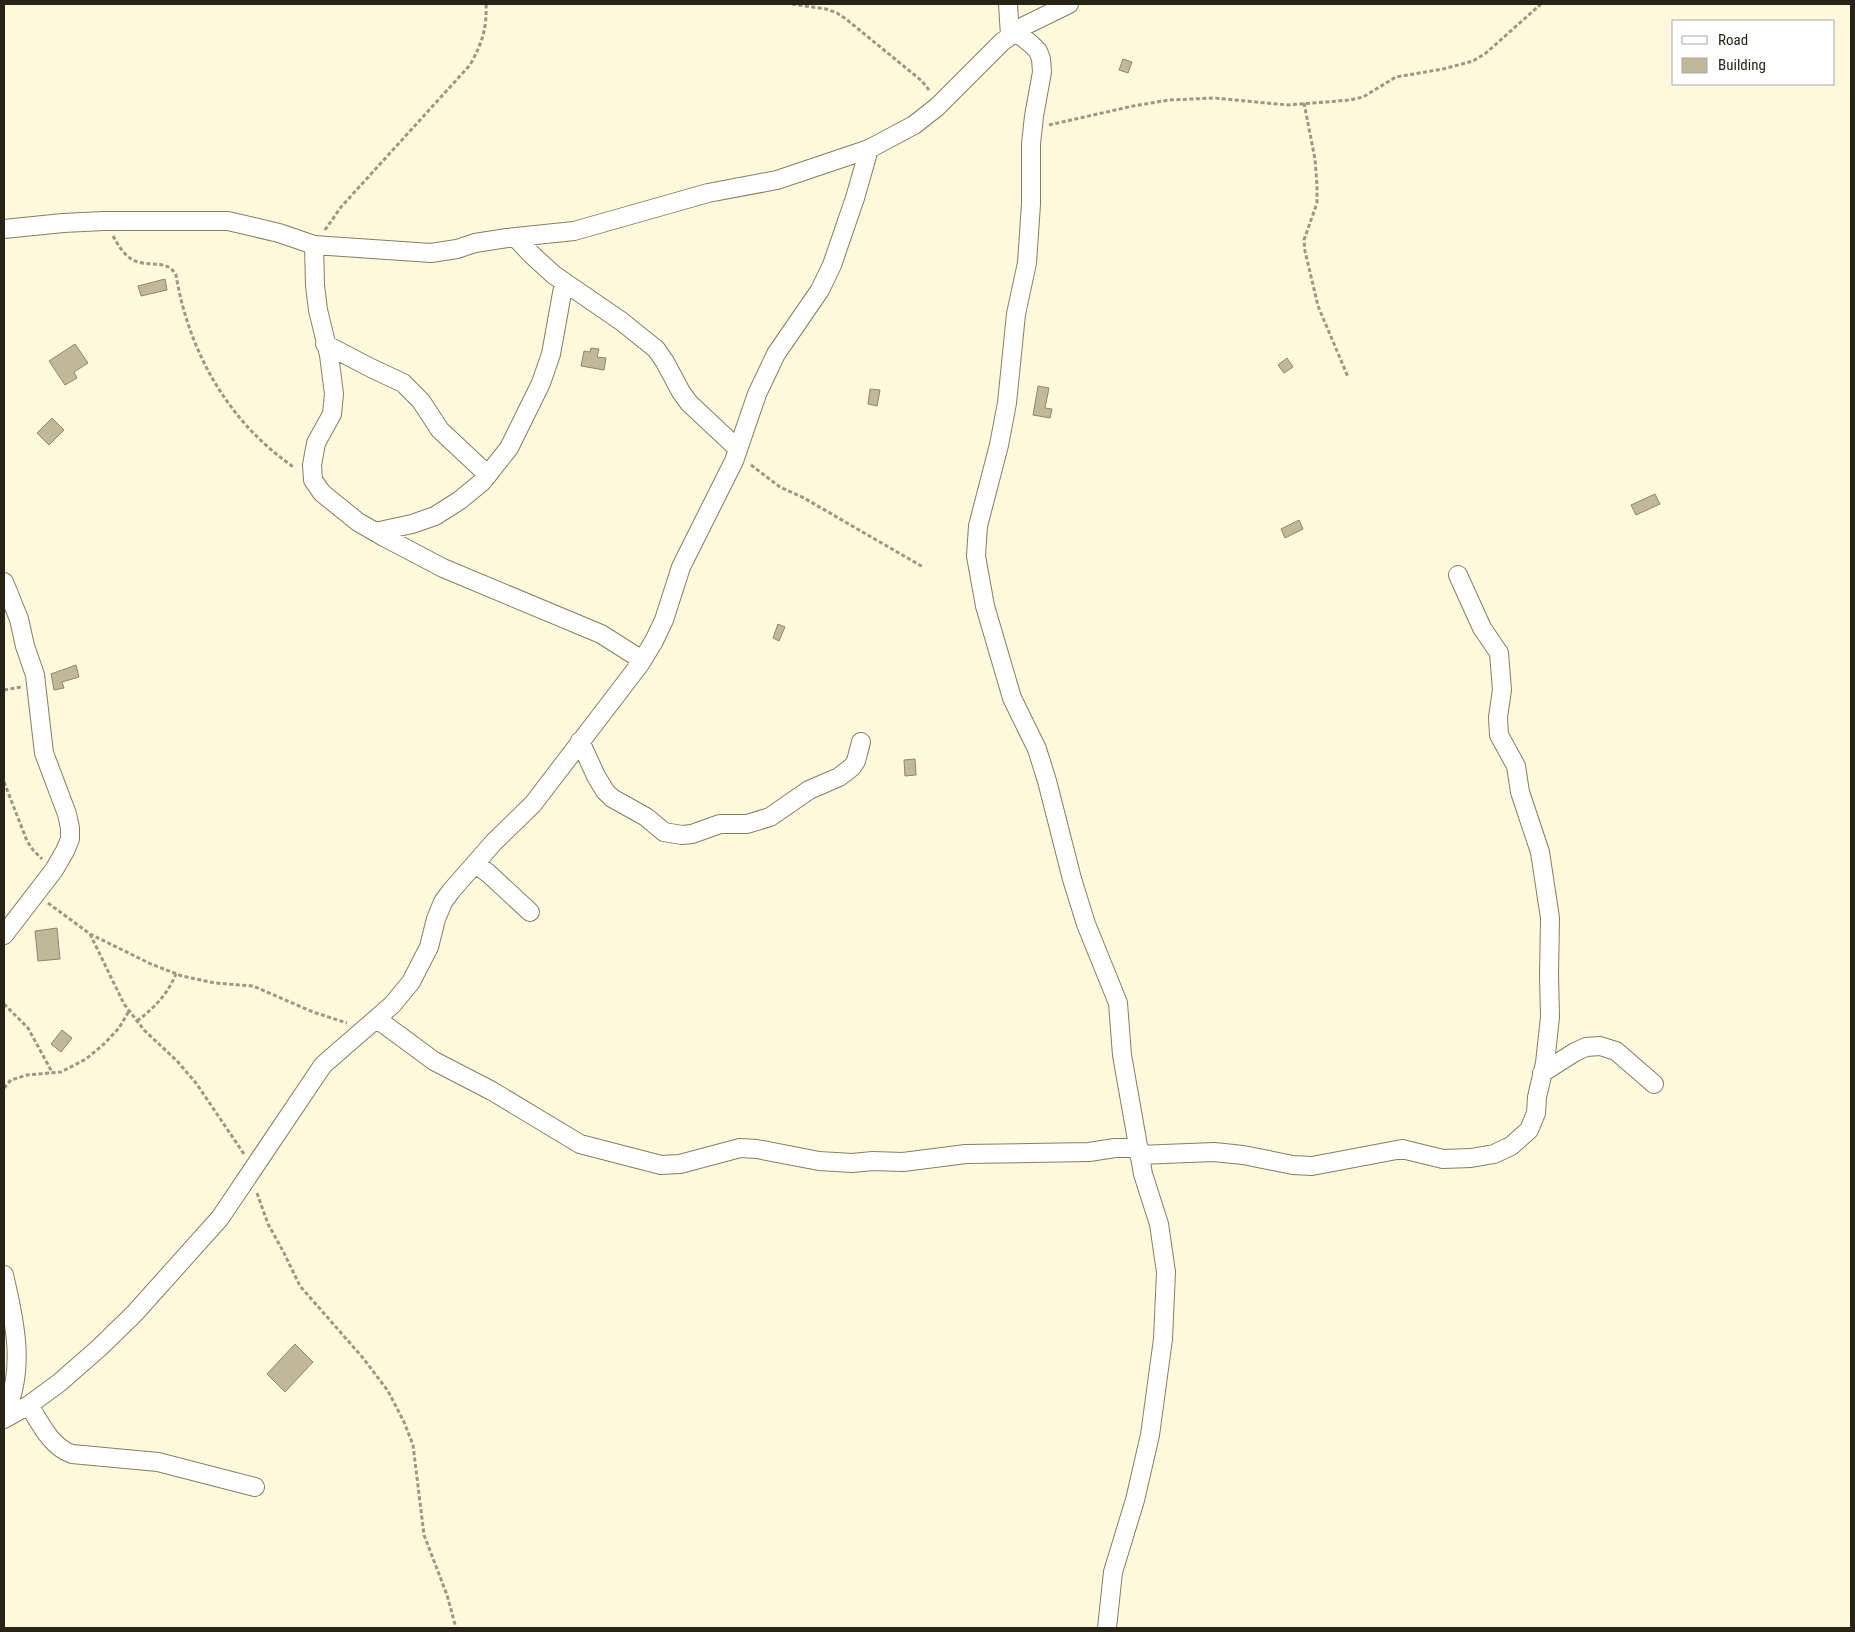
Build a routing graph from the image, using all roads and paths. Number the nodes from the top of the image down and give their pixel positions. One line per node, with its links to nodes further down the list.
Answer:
1 (486, 4): 14 (path)
2 (792, 4): 8 (path)
3 (1008, 4): 6 (street)
4 (1069, 4): 6 (street)
5 (1541, 4): 7 (path)
6 (1013, 34): 8 (street); 9 (street)
7 (1304, 104): 9 (path); 17 (path)
8 (937, 107): 10 (street)
9 (1032, 130): 44 (street)
10 (869, 149): 13 (street); 18 (street)
11 (104, 221): 12 (street); 14 (street); 20 (path)
12 (4, 229)
13 (515, 237): 14 (street); 15 (street)
14 (314, 245): 16 (street)
15 (564, 282): 18 (street); 19 (street)
16 (326, 344): 19 (street); 20 (street)
17 (1348, 377)
18 (737, 451): 22 (path); 25 (street)
19 (488, 475): 21 (street)
20 (313, 480): 21 (street)
21 (374, 532): 25 (street)
22 (923, 567)
23 (1458, 575): 41 (street)
24 (4, 582): 30 (street)
25 (642, 660): 26 (street)
26 (580, 741): 27 (street); 29 (street)
27 (861, 742)
28 (4, 782): 30 (path)
29 (475, 864): 32 (street); 39 (street)
30 (54, 870): 31 (street)
31 (36, 894): 33 (path); 34 (street)
32 (530, 912)
33 (90, 934): 35 (path); 37 (path)
34 (4, 935)
35 (176, 974): 38 (path); 39 (path)
36 (4, 1004): 40 (path)
37 (129, 1011): 38 (path); 40 (path)
38 (137, 1021): 45 (path)
39 (372, 1024): 44 (street); 45 (street)
40 (52, 1072): 43 (path)
41 (1542, 1073): 42 (street); 44 (street)
42 (1654, 1084)
43 (4, 1088)
44 (1139, 1151): 52 (street)
45 (252, 1173): 47 (street); 51 (path)
46 (4, 1275): 48 (street)
47 (28, 1405): 49 (street); 50 (street)
48 (4, 1415)
49 (4, 1419)
50 (255, 1487)
51 (456, 1628)
52 (1108, 1628)

